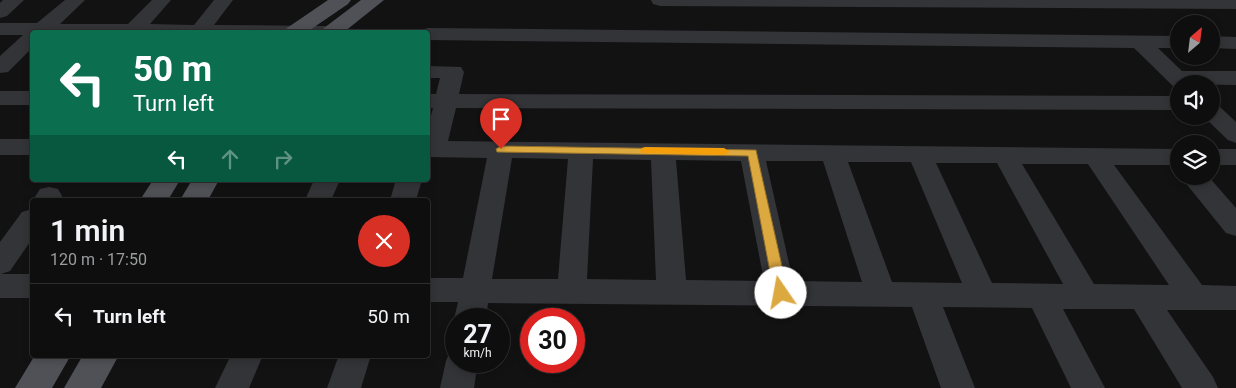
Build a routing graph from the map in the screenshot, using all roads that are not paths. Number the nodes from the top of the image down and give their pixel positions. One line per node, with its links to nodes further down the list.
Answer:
1 (15, 0): 15 (street)
2 (76, 0): 17 (street)
3 (162, 0): 18 (street)
4 (224, 0): 19 (street)
5 (341, 0): 20 (main road)
6 (374, 0): 21 (main road)
7 (660, 0): 8 (street)
8 (676, 0): 9 (street)
9 (744, 0): 10 (street); 24 (street)
10 (912, 1): 11 (street)
11 (987, 1): 12 (street)
12 (1124, 1): 13 (street)
13 (1191, 1): 14 (street)
14 (1236, 3)
15 (0, 12)
16 (0, 29): 22 (street)
17 (41, 30)
18 (134, 30)
19 (200, 30)
20 (298, 30)
21 (334, 30)
22 (30, 32)
23 (430, 34): 24 (street)
24 (753, 37): 26 (street)
25 (30, 40): 30 (street)
26 (1140, 42): 27 (street); 32 (street)
27 (1170, 42)
28 (1220, 42): 29 (street)
29 (1236, 43)
30 (0, 67)
31 (430, 72): 37 (street)
32 (1175, 75)
33 (1236, 78): 34 (street)
34 (1220, 79)
35 (0, 98): 36 (street)
36 (30, 98)
37 (437, 101): 38 (street); 43 (street)
38 (1170, 103)
39 (1220, 120): 40 (street)
40 (1236, 135)
41 (0, 147): 42 (street)
42 (30, 147)
43 (430, 149): 44 (street)
44 (501, 149): 45 (street); 81 (street)
45 (581, 150): 46 (street); 70 (street)
46 (663, 151): 47 (street); 71 (street)
47 (752, 152): 48 (street); 72 (street)
48 (833, 153): 49 (street); 73 (street)
49 (920, 154): 50 (street); 75 (street)
50 (1005, 155): 51 (street); 77 (street)
51 (1095, 156): 54 (street); 79 (street)
52 (1220, 157): 53 (street)
53 (1236, 157)
54 (1170, 158)
55 (166, 182): 60 (main road)
56 (205, 182): 61 (main road)
57 (326, 182): 62 (street)
58 (408, 182): 63 (street)
59 (1200, 185): 65 (street)
60 (155, 198)
61 (195, 198)
62 (319, 198)
63 (404, 198)
64 (30, 221): 66 (street)
65 (1236, 226)
66 (0, 263)
67 (0, 286): 68 (street)
68 (30, 286)
69 (430, 291): 81 (street)
70 (572, 291): 71 (street); 81 (street)
71 (672, 293): 72 (street)
72 (781, 293): 73 (street)
73 (881, 295): 74 (street)
74 (923, 295): 75 (street); 92 (street)
75 (983, 296): 76 (street)
76 (1041, 296): 77 (street); 93 (street)
77 (1086, 297): 78 (street)
78 (1142, 297): 79 (street); 94 (street)
79 (1194, 298): 80 (street)
80 (1236, 298)
81 (473, 305)
82 (52, 358): 87 (main road)
83 (100, 358): 88 (main road)
84 (246, 358): 89 (street)
85 (354, 358): 90 (street)
86 (460, 373): 91 (street)
87 (33, 388)
88 (82, 388)
89 (232, 388)
90 (344, 388)
91 (457, 388)
92 (958, 388)
93 (1088, 388)
94 (1201, 388)

